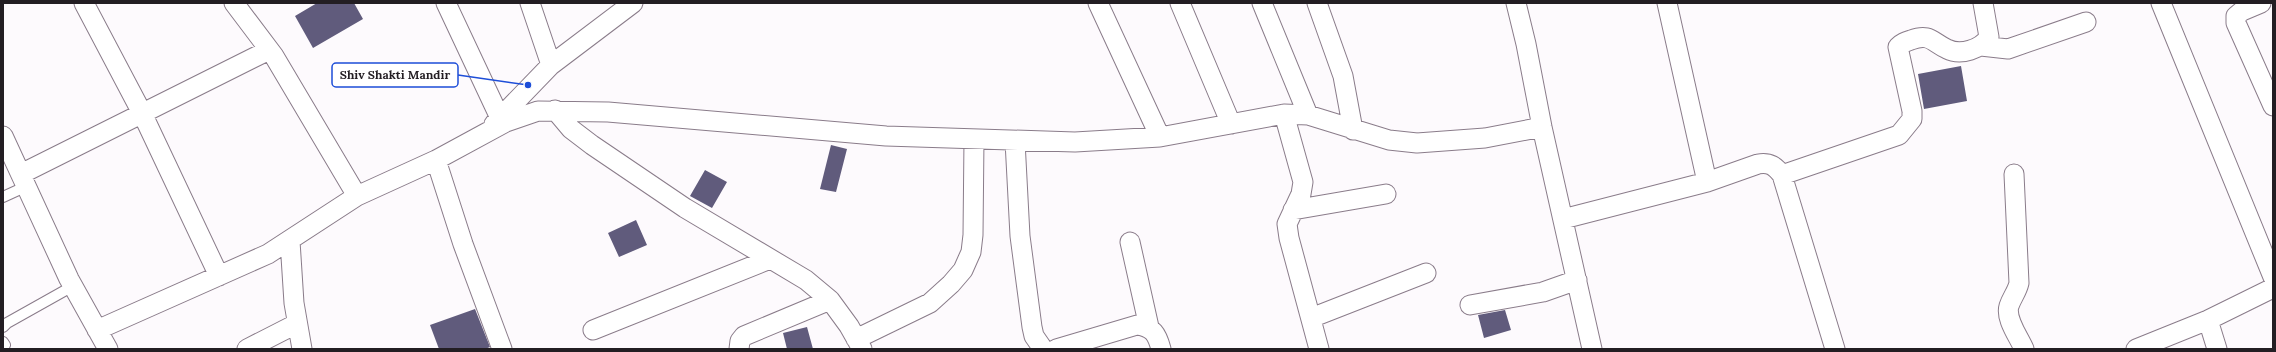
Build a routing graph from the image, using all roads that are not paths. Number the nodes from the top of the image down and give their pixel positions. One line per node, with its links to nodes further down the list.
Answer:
1 (84, 3): 21 (street)
2 (234, 3): 17 (street)
3 (446, 3): 24 (street)
4 (530, 3): 18 (street)
5 (1098, 3): 30 (street)
6 (1180, 3): 25 (street)
7 (1262, 3): 23 (street)
8 (1317, 3): 27 (street)
9 (1516, 3): 26 (street)
10 (1667, 3): 37 (street)
11 (1983, 3): 16 (street)
12 (2161, 3): 48 (street)
13 (2262, 3): 19 (street)
14 (626, 5): 18 (street)
15 (2086, 22): 16 (street)
16 (1981, 46): 35 (street)
17 (269, 50): 21 (street); 39 (street)
18 (552, 65): 24 (street)
19 (2273, 106)
20 (555, 110): 28 (street); 31 (street); 45 (street)
21 (142, 114): 36 (street); 47 (street)
22 (1284, 114): 23 (street); 25 (street); 41 (street)
23 (1308, 115): 27 (street)
24 (500, 118): 28 (street)
25 (1231, 124): 30 (street)
26 (1542, 127): 27 (street); 42 (street)
27 (1353, 130)
28 (486, 133): 33 (street)
29 (3, 136): 36 (street)
30 (1160, 137): 32 (street)
31 (974, 139): 32 (street); 61 (street)
32 (1015, 141): 67 (street)
33 (436, 160): 39 (street); 65 (street)
34 (2014, 174): 73 (street)
35 (1782, 175): 37 (street); 72 (street)
36 (24, 180): 40 (lane); 50 (street)
37 (1707, 182): 42 (street)
38 (1386, 194): 41 (street)
39 (357, 196): 43 (street)
40 (3, 197)
41 (1292, 210): 54 (street)
42 (1563, 219): 49 (street)
43 (290, 241): 47 (street); 56 (street)
44 (1130, 242): 58 (street)
45 (770, 259): 52 (street); 60 (street)
46 (1426, 273): 54 (street)
47 (219, 276): 59 (street)
48 (2273, 277)
49 (1576, 280): 53 (street); 71 (street)
50 (73, 286): 57 (lane); 59 (street)
51 (2273, 288): 55 (street)
52 (830, 300): 61 (street); 66 (street)
53 (1470, 305)
54 (1310, 318): 70 (street)
55 (2208, 320): 74 (street); 75 (street)
56 (296, 324): 63 (street); 64 (street)
57 (3, 327)
58 (1149, 327): 68 (street); 69 (street)
59 (97, 330): 62 (street)
60 (592, 330)
61 (859, 344)
62 (108, 349)
63 (247, 349)
64 (302, 349)
65 (502, 349)
66 (739, 349)
67 (1043, 349)
68 (1056, 349)
69 (1161, 349)
70 (1318, 349)
71 (1592, 349)
72 (1835, 349)
73 (2024, 349)
74 (2136, 349)
75 (2217, 349)

